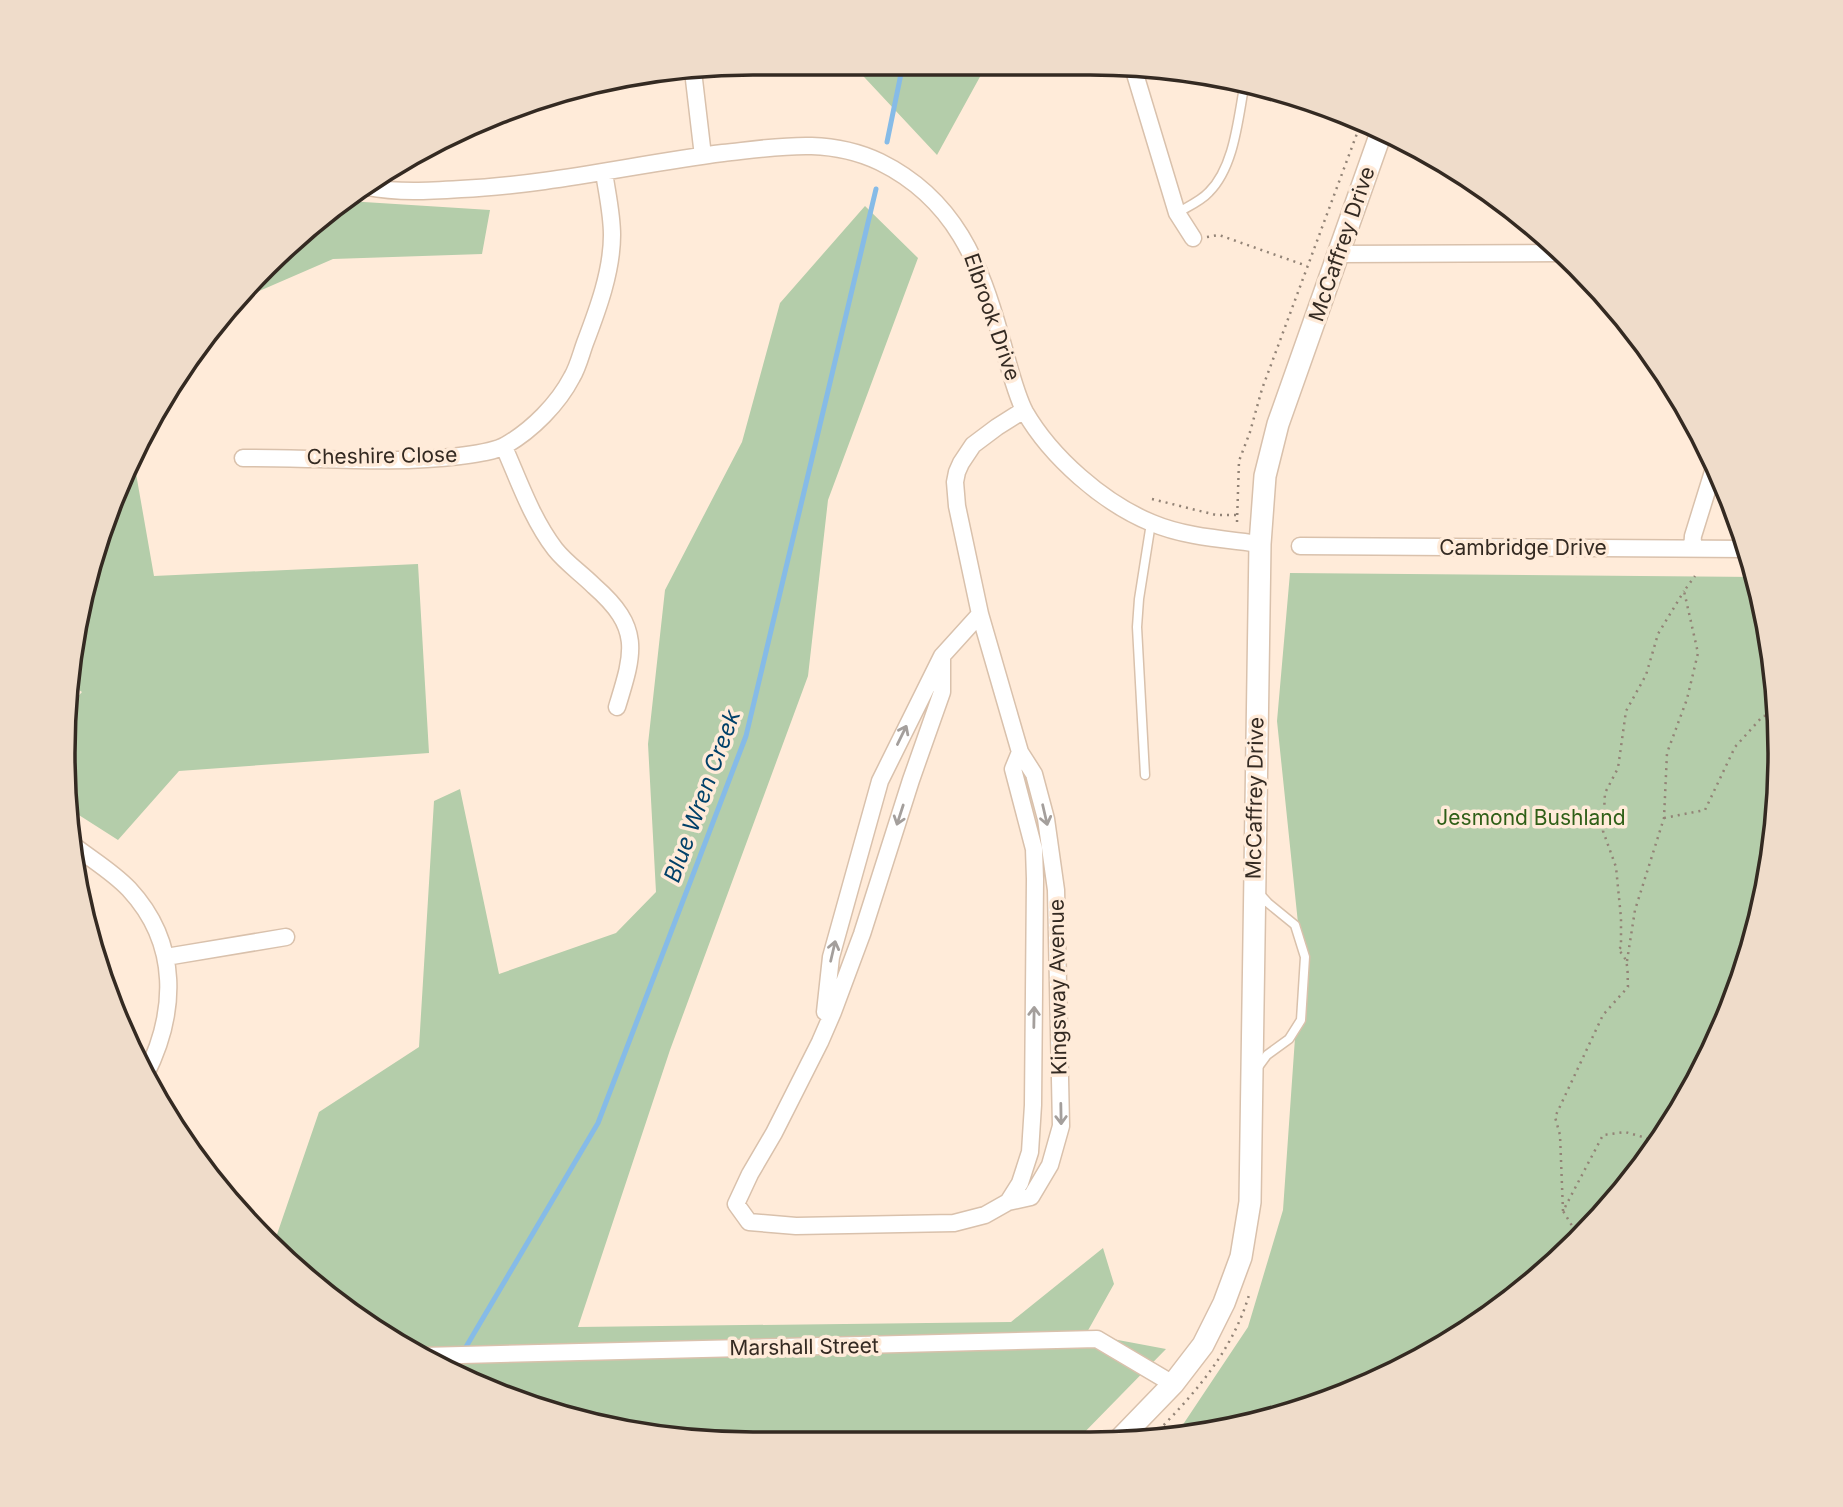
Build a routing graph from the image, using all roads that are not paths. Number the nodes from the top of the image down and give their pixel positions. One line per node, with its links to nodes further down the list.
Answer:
1 (1136, 77): 8 (street)
2 (695, 78): 5 (street)
3 (1243, 93): 8 (lane)
4 (1379, 140): 11 (main road, McCaffrey Drive)
5 (703, 156): 6 (street, Elbrook Drive); 12 (street, Elbrook Drive)
6 (604, 172): 7 (street, Elbrook Drive); 13 (street, Cheshire Close)
7 (378, 189)
8 (1177, 213): 9 (street)
9 (1193, 238)
10 (1547, 253): 11 (street)
11 (1339, 254): 17 (main road, McCaffrey Drive)
12 (1024, 411): 16 (street, Elbrook Drive); 21 (street, Kingsway Avenue)
13 (504, 447): 14 (street, Cheshire Close); 23 (street)
14 (243, 458)
15 (1710, 481): 19 (street)
16 (1151, 523): 17 (street, Elbrook Drive); 25 (lane)
17 (1260, 544): 27 (main road, McCaffrey Drive)
18 (1300, 546): 19 (street, Cambridge Drive)
19 (1692, 549): 20 (street, Cambridge Drive)
20 (1736, 549)
21 (980, 614): 22 (street, Kingsway Avenue); 24 (street, Kingsway Avenue)
22 (942, 656): 30 (street, Kingsway Avenue, one-way to 30); 30 (street, Kingsway Avenue, one-way to 22)
23 (617, 707)
24 (1020, 752): 33 (street, Kingsway Avenue, one-way to 24); 33 (street, Kingsway Avenue, one-way to 33)
25 (1145, 775)
26 (83, 852): 29 (street)
27 (1254, 887): 32 (main road, McCaffrey Drive); 32 (lane)
28 (286, 937): 29 (street)
29 (166, 957): 31 (street)
30 (820, 1042): 33 (street, Kingsway Avenue)
31 (151, 1064)
32 (1252, 1076): 35 (main road, McCaffrey Drive)
33 (1008, 1202)
34 (443, 1356): 35 (street, Marshall Street)
35 (1173, 1384): 36 (main road, McCaffrey Drive)
36 (1128, 1430)

